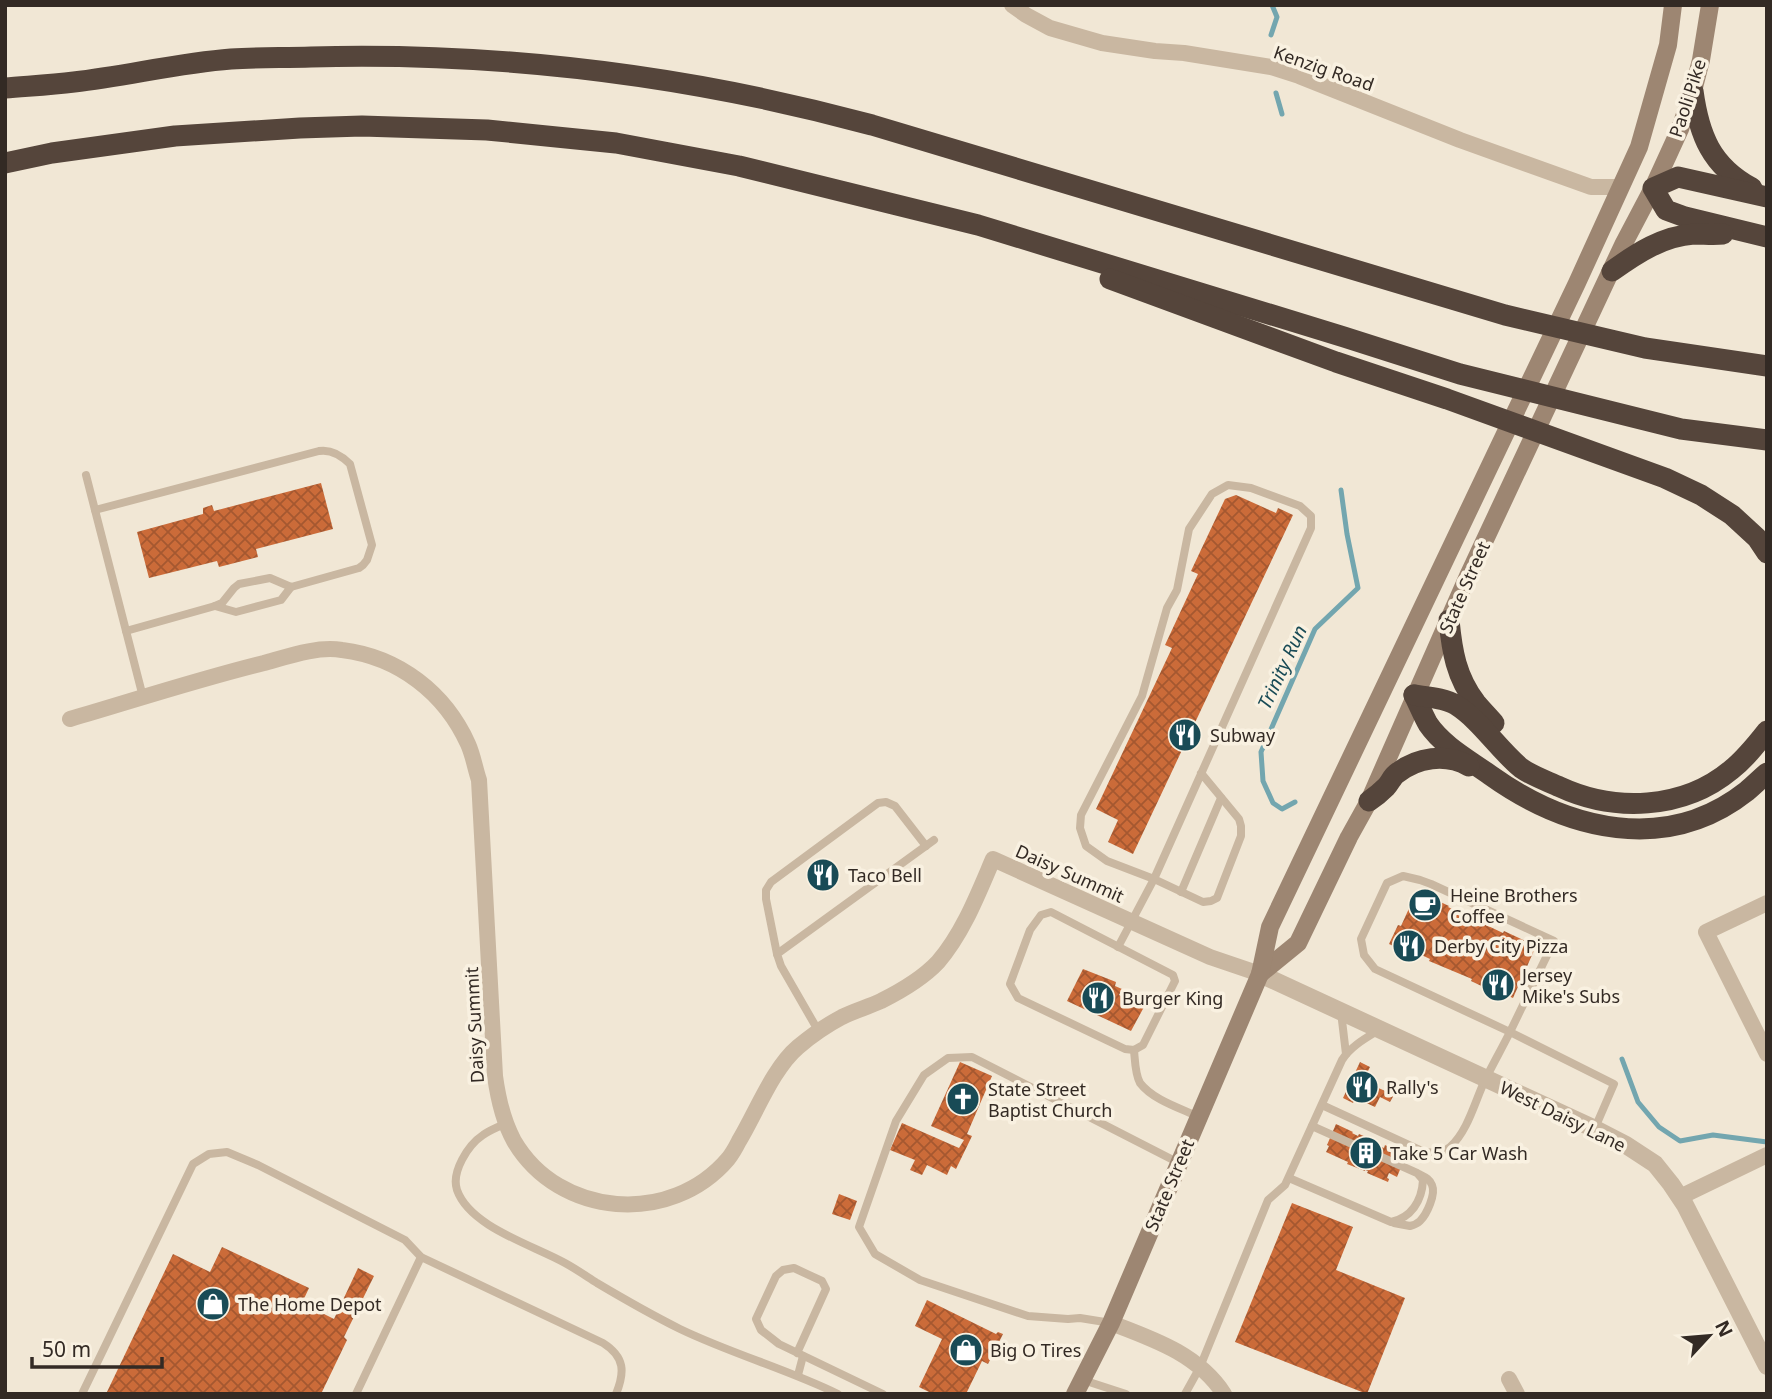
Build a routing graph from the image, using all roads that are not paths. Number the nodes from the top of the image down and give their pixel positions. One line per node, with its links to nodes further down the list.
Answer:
1 (1012, 5): 9 (street, Kenzig Road)
2 (1673, 5): 9 (main road, Paoli Pike)
3 (1710, 5): 6 (main road, Paoli Pike)
4 (75, 82): 5 (highway); 7 (highway); 15 (highway)
5 (5, 88)
6 (1693, 91): 10 (main road, Paoli Pike); 11 (highway)
7 (5, 101)
8 (5, 163): 12 (highway)
9 (1620, 187): 10 (main road); 24 (main road, State Street)
10 (1653, 188): 11 (highway); 13 (highway); 14 (main road, State Street)
11 (1767, 196)
12 (924, 211): 16 (highway); 19 (highway)
13 (1757, 234): 14 (highway)
14 (1612, 271): 22 (main road, State Street)
15 (1767, 366)
16 (1767, 440)
17 (86, 475): 18 (lane)
18 (95, 510): 20 (lane); 23 (lane)
19 (1767, 553)
20 (291, 587): 21 (lane); 21 (lane)
21 (215, 607): 23 (lane)
22 (1449, 620): 25 (main road, State Street); 31 (highway)
23 (126, 631): 26 (lane)
24 (1387, 682): 25 (main road); 43 (main road, State Street)
25 (1414, 695): 31 (highway); 32 (highway); 34 (main road, State Street)
26 (143, 697): 27 (street, Daisy Summit); 54 (street, Daisy Summit)
27 (71, 719)
28 (1767, 731): 31 (highway)
29 (1201, 773): 33 (lane); 37 (lane); 37 (lane)
30 (1767, 773): 32 (highway)
31 (1548, 781)
32 (1506, 786): 34 (highway)
33 (1221, 798): 38 (lane); 38 (lane)
34 (1369, 801): 43 (main road, State Street)
35 (934, 840): 36 (lane)
36 (926, 846): 42 (lane); 42 (lane)
37 (1154, 879): 38 (lane); 40 (lane)
38 (1181, 892)
39 (1767, 903): 50 (street)
40 (1132, 922): 41 (lane); 43 (street); 46 (street, Daisy Summit)
41 (1118, 947): 48 (lane); 48 (lane)
42 (777, 954): 46 (lane)
43 (1260, 974): 44 (street, West Daisy Lane); 53 (main road, State Street)
44 (1341, 1012): 45 (street, West Daisy Lane); 49 (lane)
45 (1379, 1030): 49 (lane); 51 (street, West Daisy Lane)
46 (818, 1032): 54 (street, Daisy Summit)
47 (1510, 1032): 47 (lane); 51 (lane); 56 (lane)
48 (1134, 1050): 53 (lane)
49 (1346, 1054): 52 (lane)
50 (1767, 1054)
51 (1486, 1079): 52 (lane); 56 (street, West Daisy Lane)
52 (1322, 1105): 55 (lane)
53 (1199, 1117): 58 (main road, State Street)
54 (506, 1123): 68 (lane)
55 (1312, 1126): 59 (lane); 60 (lane)
56 (1595, 1129): 61 (street, West Daisy Lane)
57 (1767, 1155): 61 (street)
58 (1179, 1163): 64 (main road, State Street); 64 (lane)
59 (1417, 1173): 62 (lane); 62 (lane)
60 (1289, 1178): 62 (lane); 67 (lane)
61 (1680, 1197): 66 (street, West Daisy Lane)
62 (1391, 1222)
63 (421, 1257): 71 (lane); 72 (lane); 73 (lane)
64 (1111, 1323): 67 (street); 70 (main road, State Street)
65 (800, 1354): 65 (lane); 68 (lane); 75 (lane)
66 (1767, 1366)
67 (1200, 1367): 77 (lane); 78 (street)
68 (798, 1375): 74 (lane)
69 (1509, 1379): 79 (street)
70 (1079, 1387): 76 (lane)
71 (82, 1394)
72 (356, 1394)
73 (615, 1394)
74 (838, 1394)
75 (883, 1394)
76 (1125, 1394)
77 (1185, 1394)
78 (1224, 1394)
79 (1517, 1394)

